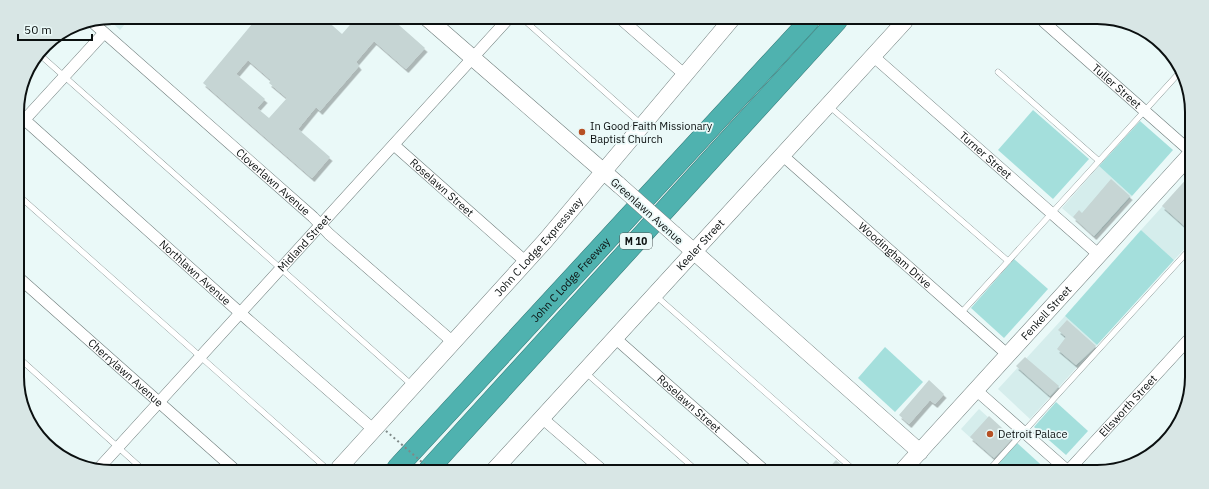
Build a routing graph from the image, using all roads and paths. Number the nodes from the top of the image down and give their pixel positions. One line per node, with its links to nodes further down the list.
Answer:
1 (434, 24): 14 (main road, Greenlawn Avenue)
2 (504, 24): 14 (street, Midland Street)
3 (529, 24): 23 (lane)
4 (627, 24): 16 (street)
5 (728, 24): 16 (main road, John C Lodge Expressway)
6 (804, 24): 63 (highway, John C Lodge Freeway / M 10)
7 (834, 24): 65 (highway, John C Lodge Freeway / M 10)
8 (902, 24): 12 (main road, Keeler Street)
9 (1046, 24): 20 (street, Tuller Street)
10 (96, 26): 11 (street, Cloverlawn Avenue)
11 (104, 33): 18 (street); 32 (street, Cloverlawn Avenue)
12 (873, 56): 19 (main road, Keeler Street); 31 (street, Turner Street)
13 (43, 58): 18 (lane)
14 (473, 58): 24 (street, Midland Street); 29 (main road, Greenlawn Avenue)
15 (998, 72): 28 (lane)
16 (685, 75): 23 (main road, John C Lodge Expressway)
17 (1177, 75): 20 (lane)
18 (65, 76): 21 (street); 38 (lane)
19 (828, 105): 26 (main road, Keeler Street); 36 (lane)
20 (1145, 110): 25 (street, Tuller Street); 28 (lane)
21 (24, 116)
22 (24, 124): 41 (street, Northlawn Avenue)
23 (643, 125): 29 (main road, John C Lodge Expressway)
24 (394, 145): 32 (street, Midland Street); 37 (street, Roselawn Street)
25 (1185, 146)
26 (782, 155): 33 (main road, Keeler Street); 42 (street, Woodingham Drive)
27 (1185, 160): 35 (main road, Fenkell Street)
28 (1099, 161): 31 (lane)
29 (603, 172): 33 (main road, Greenlawn Avenue, bridge); 37 (main road, John C Lodge Expressway)
30 (24, 200): 47 (lane)
31 (1051, 214): 35 (street, Turner Street); 36 (lane)
32 (320, 225): 38 (street, Midland Street); 44 (street, Cloverlawn Avenue)
33 (694, 252): 40 (main road, Keeler Street); 57 (main road, Greenlawn Avenue)
34 (1185, 254): 55 (lane)
35 (1099, 255): 46 (main road, Fenkell Street)
36 (1008, 261): 42 (lane)
37 (526, 262): 44 (main road, John C Lodge Expressway)
38 (280, 268): 41 (street, Midland Street); 50 (lane)
39 (24, 282): 52 (street, Cherrylawn Avenue)
40 (654, 295): 43 (main road, Keeler Street); 70 (lane)
41 (240, 313): 47 (street, Midland Street); 54 (street, Northlawn Avenue)
42 (961, 313): 46 (street, Woodingham Drive)
43 (615, 338): 49 (main road, Keeler Street); 69 (street, Roselawn Street)
44 (454, 343): 50 (main road, John C Lodge Expressway)
45 (1185, 343): 74 (street, Ellsworth Street)
46 (1008, 355): 51 (main road, Fenkell Street)
47 (200, 357): 52 (street, Midland Street); 61 (lane)
48 (24, 362): 56 (lane)
49 (584, 371): 53 (main road, Keeler Street); 68 (lane)
50 (414, 386): 54 (main road, John C Lodge Expressway)
51 (976, 390): 55 (street); 57 (main road, Fenkell Street)
52 (158, 401): 56 (street, Midland Street); 60 (street, Cherrylawn Avenue)
53 (542, 418): 66 (main road, Keeler Street); 67 (street)
54 (380, 430): 62 (main road, John C Lodge Expressway); 64 (path, bridge)
55 (1024, 432): 72 (lane); 73 (street)
56 (118, 447): 58 (street, Midland Street); 59 (lane)
57 (920, 452): 71 (main road, Fenkell Street)
58 (102, 464)
59 (138, 465)
60 (230, 465)
61 (323, 465)
62 (342, 465)
63 (400, 465)
64 (424, 465)
65 (433, 465)
66 (501, 465)
67 (595, 465)
68 (690, 465)
69 (758, 465)
70 (849, 465)
71 (908, 465)
72 (994, 465)
73 (1061, 465)
74 (1073, 465)

